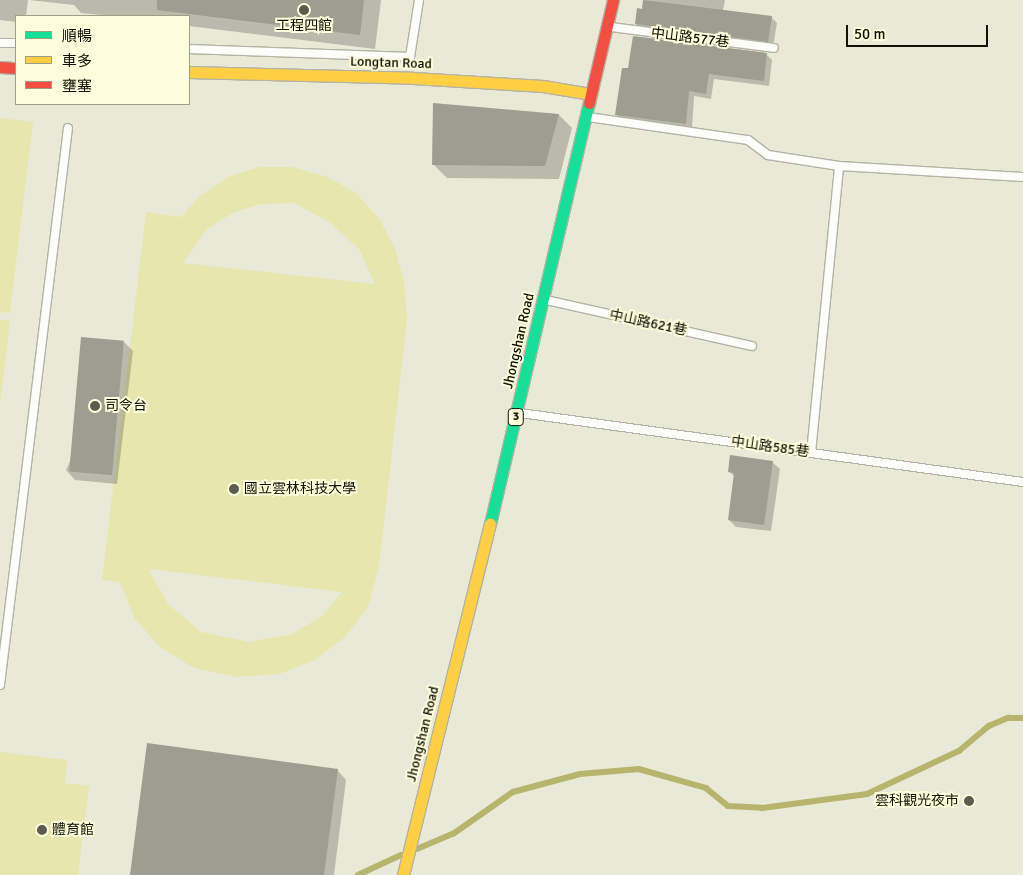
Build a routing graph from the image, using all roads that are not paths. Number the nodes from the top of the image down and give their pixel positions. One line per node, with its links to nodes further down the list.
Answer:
1 (419, 0): 7 (lane)
2 (613, 0): 3 (main road, Jhongshan Road / 3)
3 (606, 27): 6 (lane, 中山路577巷); 11 (main road, Jhongshan Road / 3)
4 (0, 43): 5 (lane)
5 (15, 43)
6 (774, 48)
7 (190, 49)
8 (0, 67): 9 (main road)
9 (15, 68)
10 (190, 72): 11 (main road, Longtan Road)
11 (591, 94): 12 (main road, Jhongshan Road / 3)
12 (587, 116): 14 (lane); 16 (main road, Jhongshan Road / 3)
13 (68, 128): 21 (lane)
14 (839, 166): 15 (lane); 19 (lane)
15 (1023, 177)
16 (544, 300): 17 (lane, 中山路621巷); 18 (main road, Jhongshan Road / 3)
17 (752, 346)
18 (518, 412): 19 (lane, 中山路585巷); 22 (main road, Jhongshan Road / 3)
19 (810, 453): 20 (lane, 中山路585巷)
20 (1023, 482)
21 (0, 684)
22 (403, 875)

